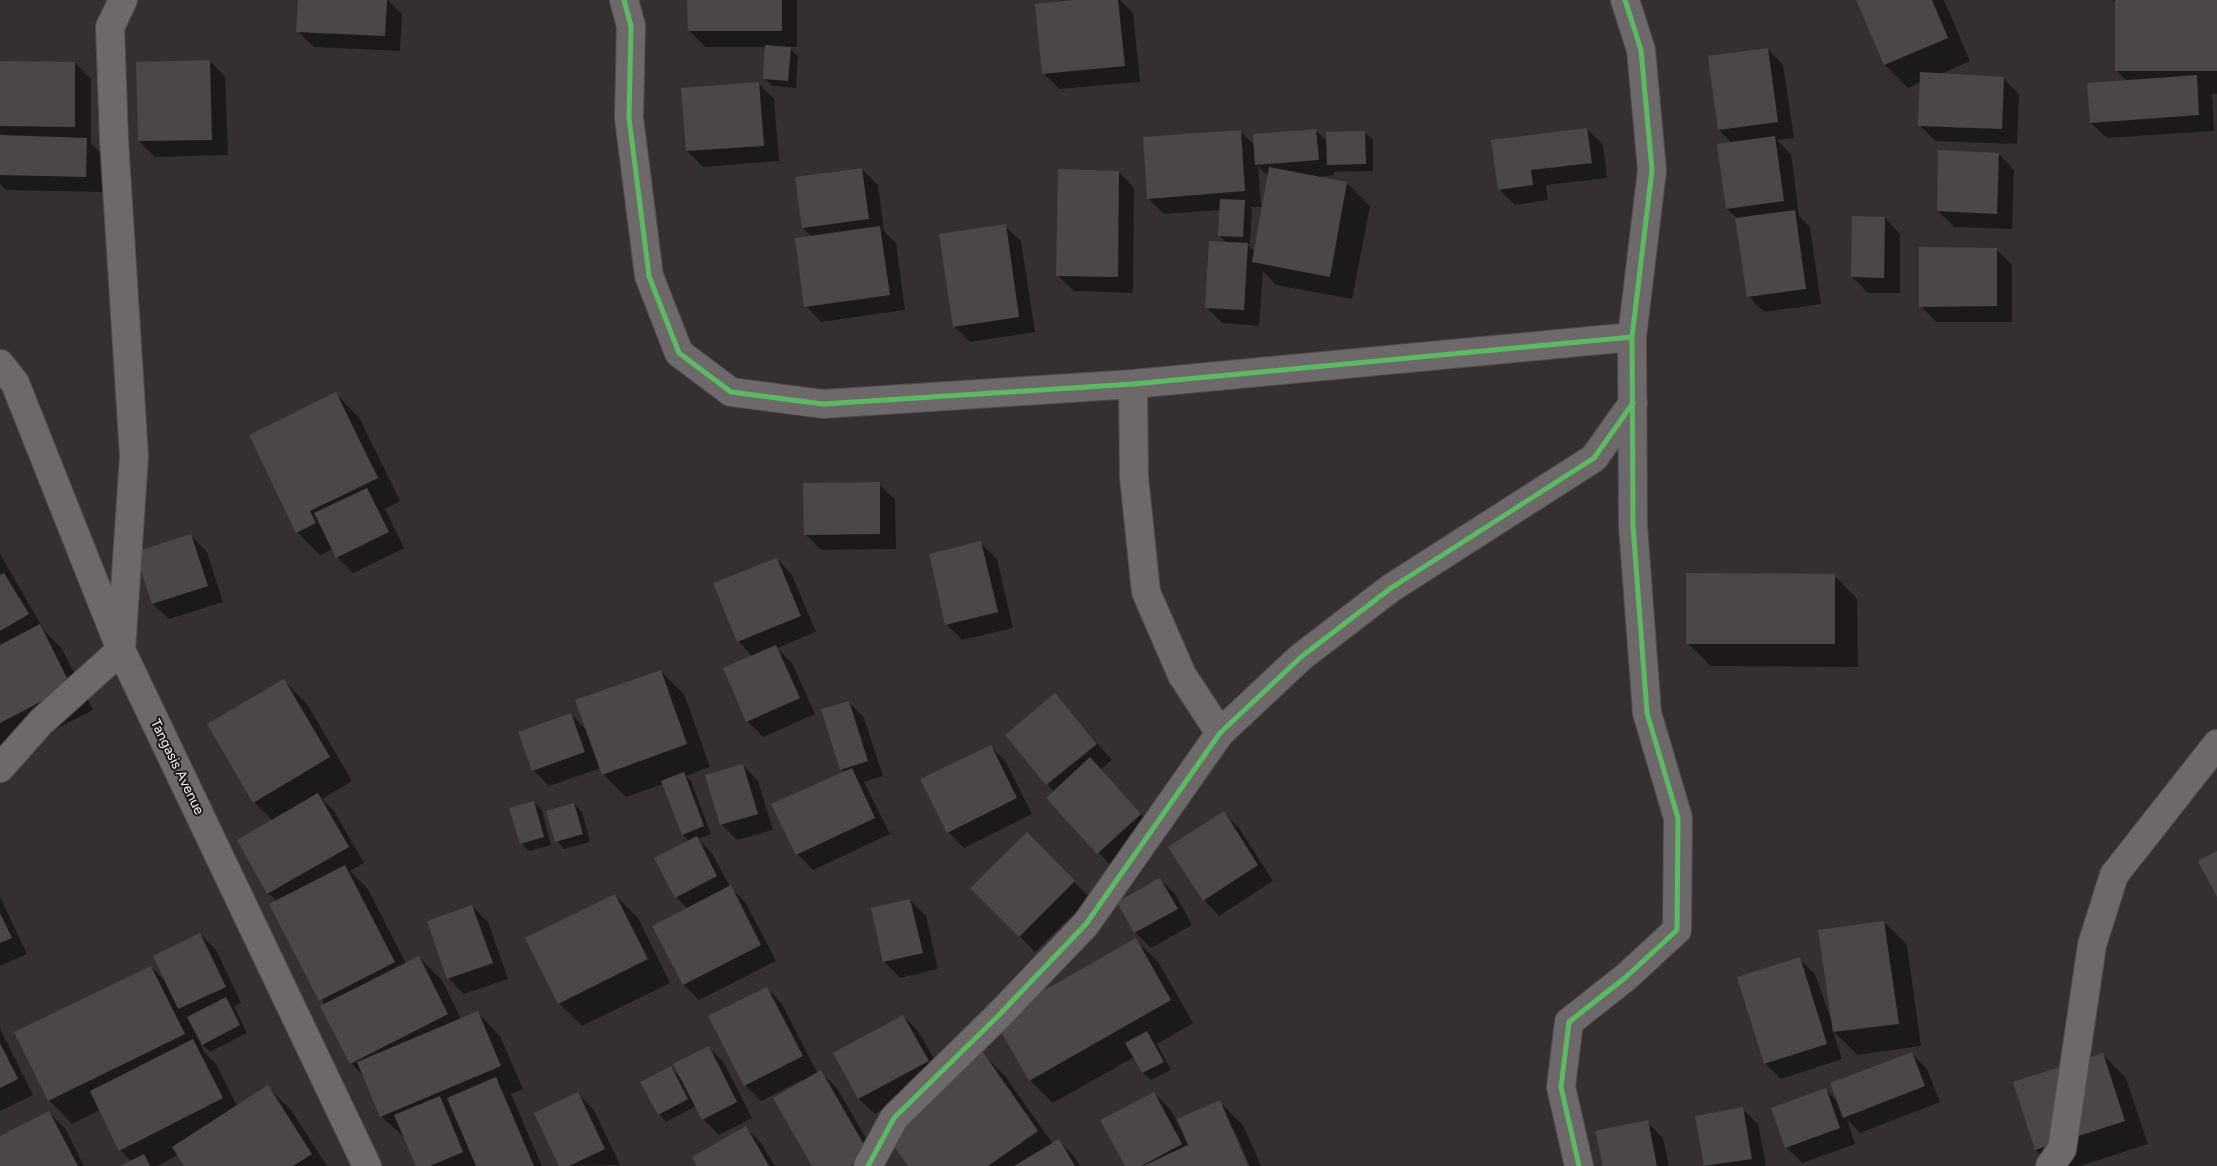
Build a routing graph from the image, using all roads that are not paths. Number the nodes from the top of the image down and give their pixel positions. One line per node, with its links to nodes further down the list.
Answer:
1 (123, 0): 8 (street)
2 (624, 0): 6 (street)
3 (1625, 0): 4 (street)
4 (1632, 337): 6 (street); 7 (street)
5 (0, 364): 8 (street, Tangasis Avenue)
6 (1133, 384): 9 (street)
7 (1633, 403): 9 (street); 14 (street)
8 (122, 650): 11 (street); 12 (street, Tangasis Avenue)
9 (1220, 732): 13 (street)
10 (2217, 744): 15 (street)
11 (0, 768)
12 (367, 1166)
13 (868, 1166)
14 (1579, 1166)
15 (2050, 1166)

